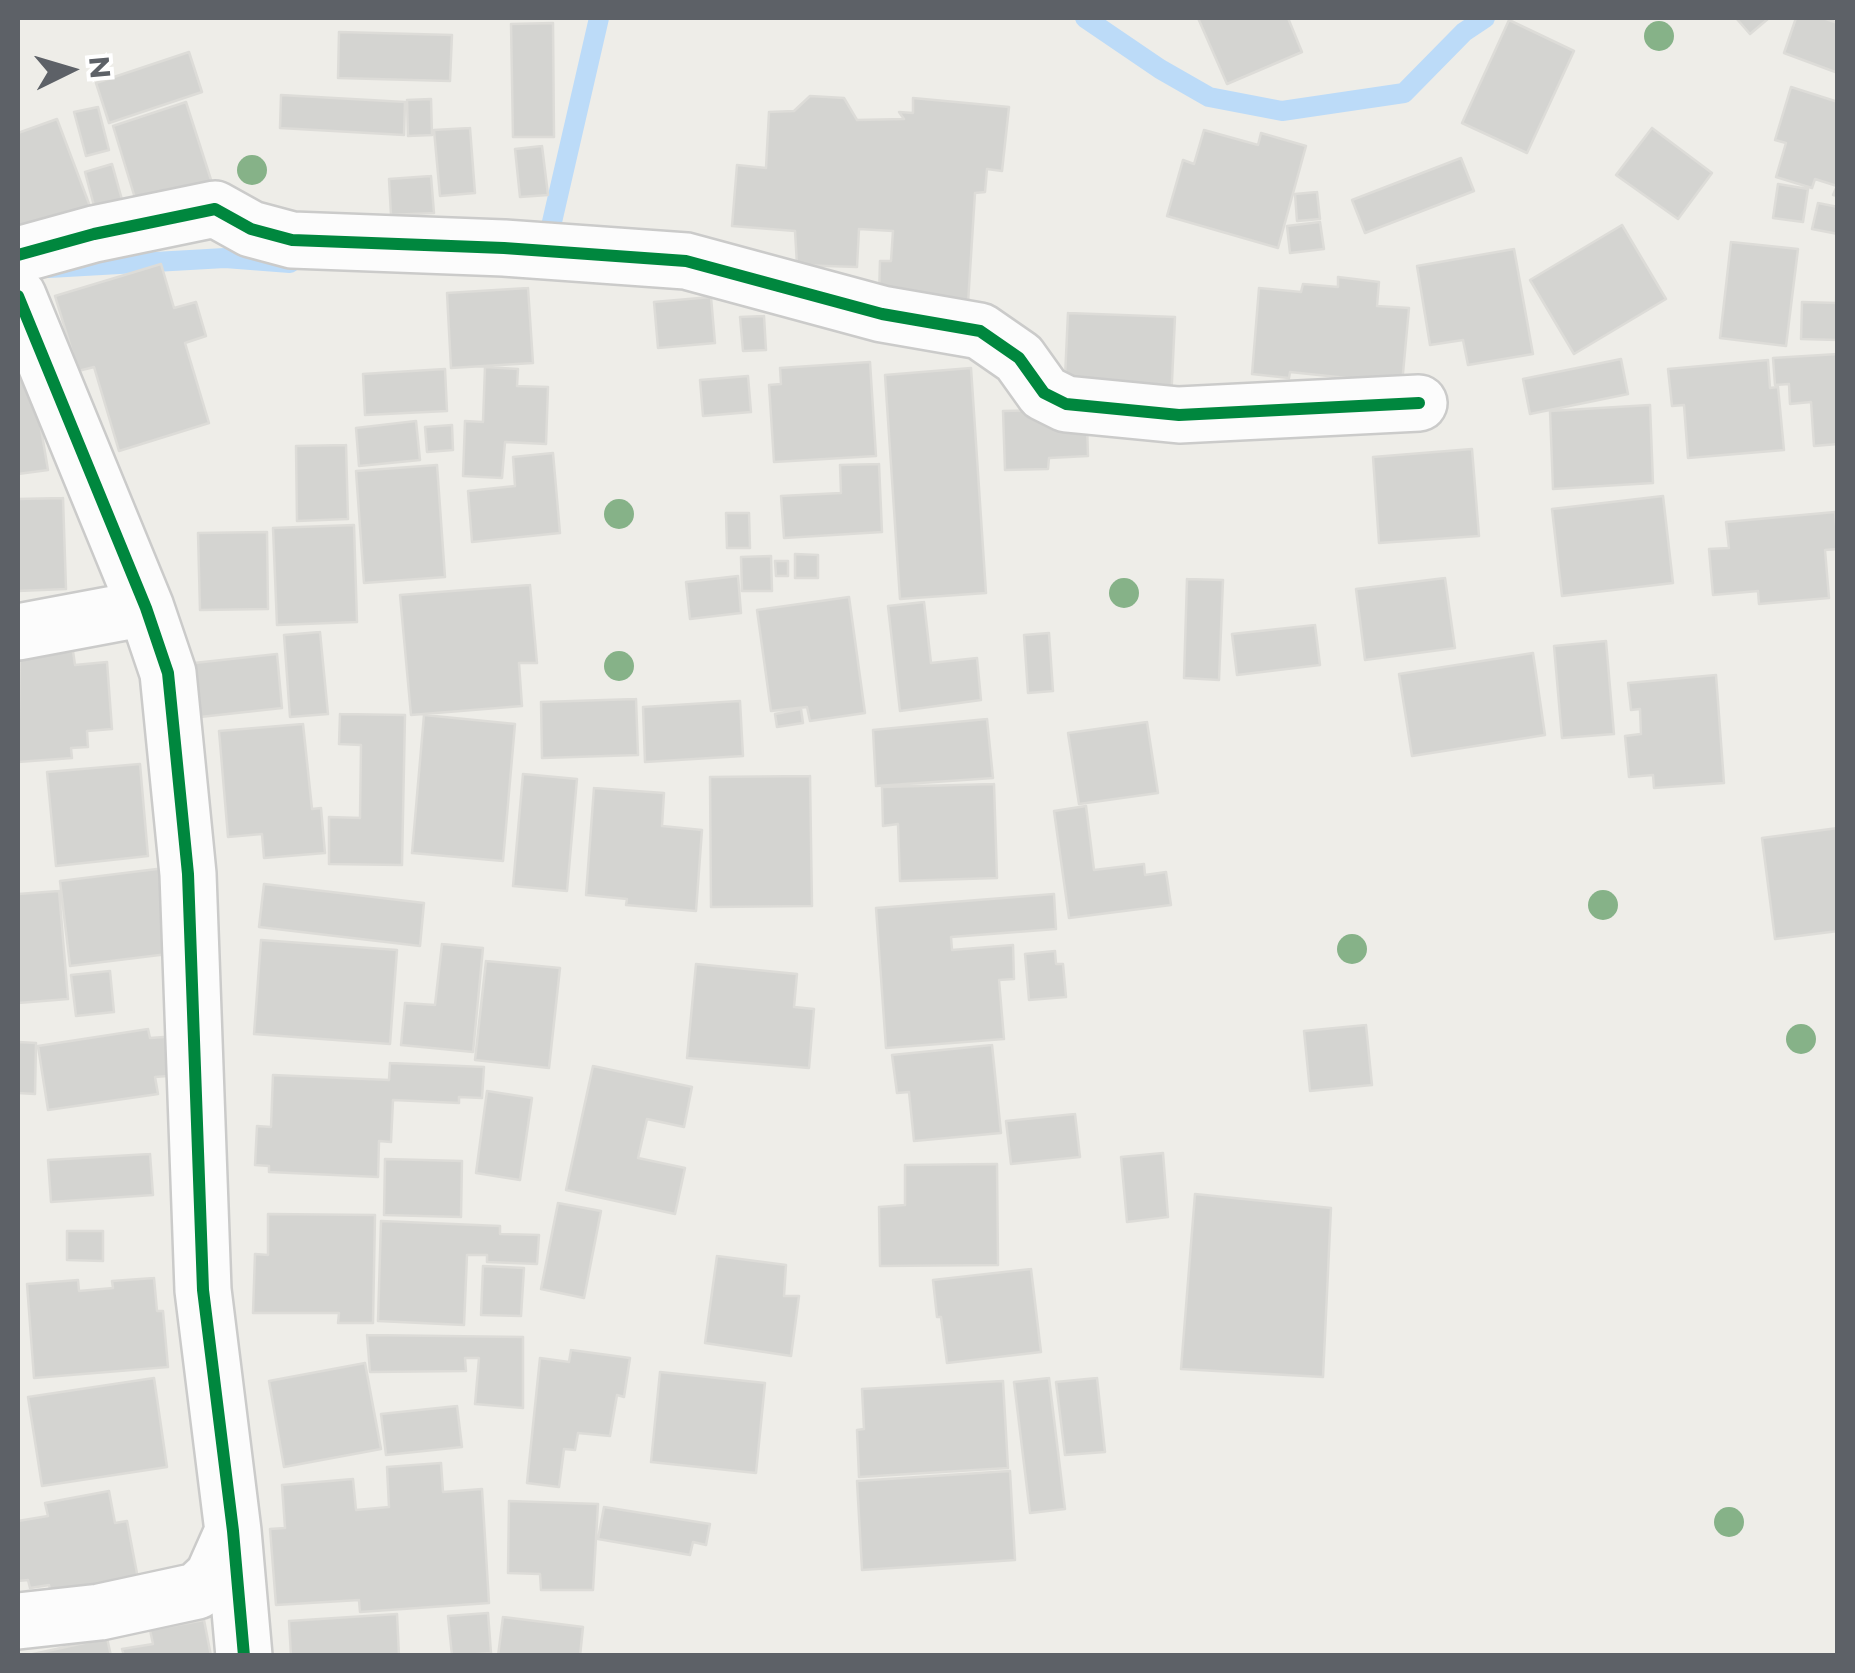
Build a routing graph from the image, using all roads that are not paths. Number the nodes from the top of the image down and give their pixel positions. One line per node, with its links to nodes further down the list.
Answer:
1 (18, 254): 3 (street)
2 (18, 296): 4 (street)
3 (1419, 404)
4 (146, 608): 5 (street); 6 (street)
5 (18, 632)
6 (233, 1532): 7 (street); 8 (street)
7 (18, 1621)
8 (244, 1656)

